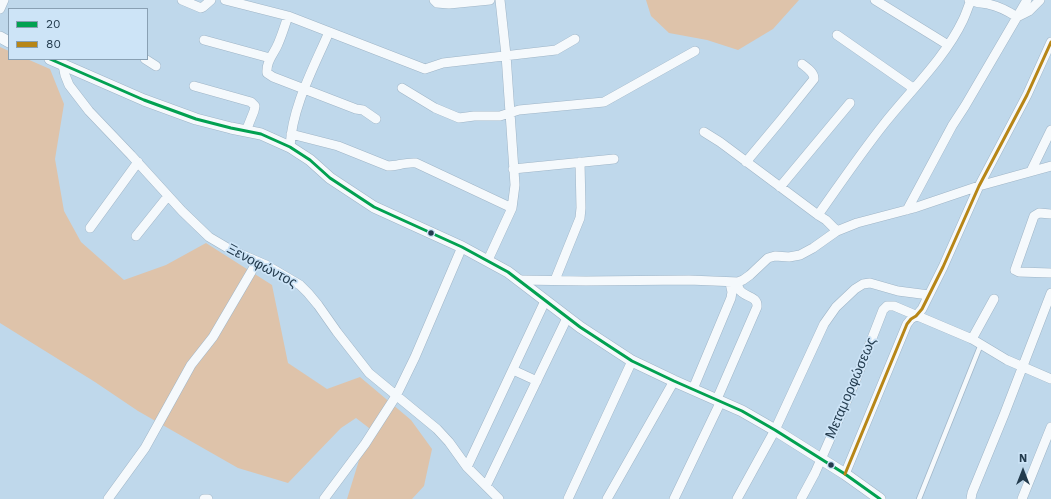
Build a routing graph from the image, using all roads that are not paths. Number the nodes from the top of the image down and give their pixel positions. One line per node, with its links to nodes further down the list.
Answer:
1 (4, 0): 12 (street)
2 (182, 0): 3 (street)
3 (211, 0)
4 (225, 0): 13 (street)
5 (434, 0): 6 (street)
6 (490, 0)
7 (500, 0): 23 (street)
8 (875, 0): 20 (street)
9 (970, 0): 14 (street); 20 (street)
10 (1027, 0): 14 (street)
11 (1040, 0): 14 (street)
12 (0, 10)
13 (288, 16): 15 (street); 24 (street)
14 (1017, 17): 53 (street)
15 (329, 32): 23 (street); 31 (street)
16 (837, 35): 33 (street)
17 (575, 39): 23 (street)
18 (204, 40): 24 (street)
19 (1051, 42): 22 (street)
20 (948, 45): 33 (street)
21 (695, 51): 35 (street)
22 (1049, 52): 49 (street)
23 (506, 55): 35 (street)
24 (270, 58): 31 (street)
25 (52, 60): 28 (street)
26 (147, 60): 29 (street)
27 (802, 64): 45 (street)
28 (63, 65): 38 (street); 43 (street, Ξενοφώντος)
29 (156, 66)
30 (194, 86): 38 (street)
31 (305, 88): 36 (street); 40 (street)
32 (402, 88): 35 (street)
33 (913, 88): 55 (street)
34 (850, 103): 50 (street)
35 (510, 113): 47 (street)
36 (376, 119)
37 (1051, 130): 48 (street)
38 (246, 131): 41 (street)
39 (704, 132): 45 (street)
40 (291, 134): 41 (street); 52 (street)
41 (290, 147): 59 (street)
42 (614, 159): 44 (street)
43 (138, 162): 51 (street, Ξενοφώντος); 56 (street)
44 (580, 162): 47 (street); 64 (street)
45 (746, 162): 50 (street)
46 (1051, 166): 48 (street)
47 (514, 169): 52 (street)
48 (1031, 171): 49 (street)
49 (979, 186): 53 (street); 67 (street)
50 (780, 187): 55 (street)
51 (168, 196): 58 (street); 61 (street, Ξενοφώντος)
52 (512, 208): 60 (street)
53 (907, 210): 57 (street)
54 (1051, 214): 62 (street)
55 (818, 215): 57 (street)
56 (90, 228)
57 (837, 231): 65 (street)
58 (136, 236)
59 (462, 247): 60 (street); 81 (street)
60 (488, 260): 63 (street)
61 (257, 262): 81 (street, Ξενοφώντος); 89 (street)
62 (1051, 273)
63 (519, 280): 64 (street); 69 (street)
64 (555, 280): 65 (street)
65 (734, 283): 80 (street); 82 (street)
66 (1051, 292): 75 (street)
67 (929, 295): 70 (street); 84 (street)
68 (994, 299): 72 (street)
69 (546, 301): 71 (street); 76 (street)
70 (916, 316): 72 (street, Μεταμορφώσεως); 85 (street, Μεταμορφώσεως); 87 (street)
71 (567, 318): 74 (street); 78 (street)
72 (972, 339): 73 (street, Μεταμορφώσεως)
73 (981, 344): 75 (street, Μεταμορφώσεως); 100 (lane)
74 (632, 361): 79 (street); 94 (street)
75 (1022, 367): 77 (street, Μεταμορφώσεως); 101 (street)
76 (513, 370): 78 (street); 86 (street)
77 (1051, 379)
78 (537, 381): 88 (street)
79 (674, 381): 80 (street); 95 (street)
80 (693, 389): 82 (street)
81 (396, 396): 86 (street, Ξενοφώντος); 92 (street)
82 (719, 400): 84 (street); 96 (street)
83 (1051, 428): 102 (street)
84 (775, 430): 85 (street); 97 (street)
85 (821, 459): 87 (street); 98 (street, Μεταμορφώσεως)
86 (467, 467): 88 (street, Ξενοφώντος)
87 (845, 474): 99 (street)
88 (486, 486): 93 (street, Ξενοφώντος)
89 (108, 499)
90 (204, 499): 91 (street)
91 (208, 499)
92 (324, 499)
93 (499, 499)
94 (568, 499)
95 (607, 499)
96 (674, 499)
97 (738, 499)
98 (801, 499)
99 (880, 499)
100 (919, 499)
101 (971, 499)
102 (1022, 499)

